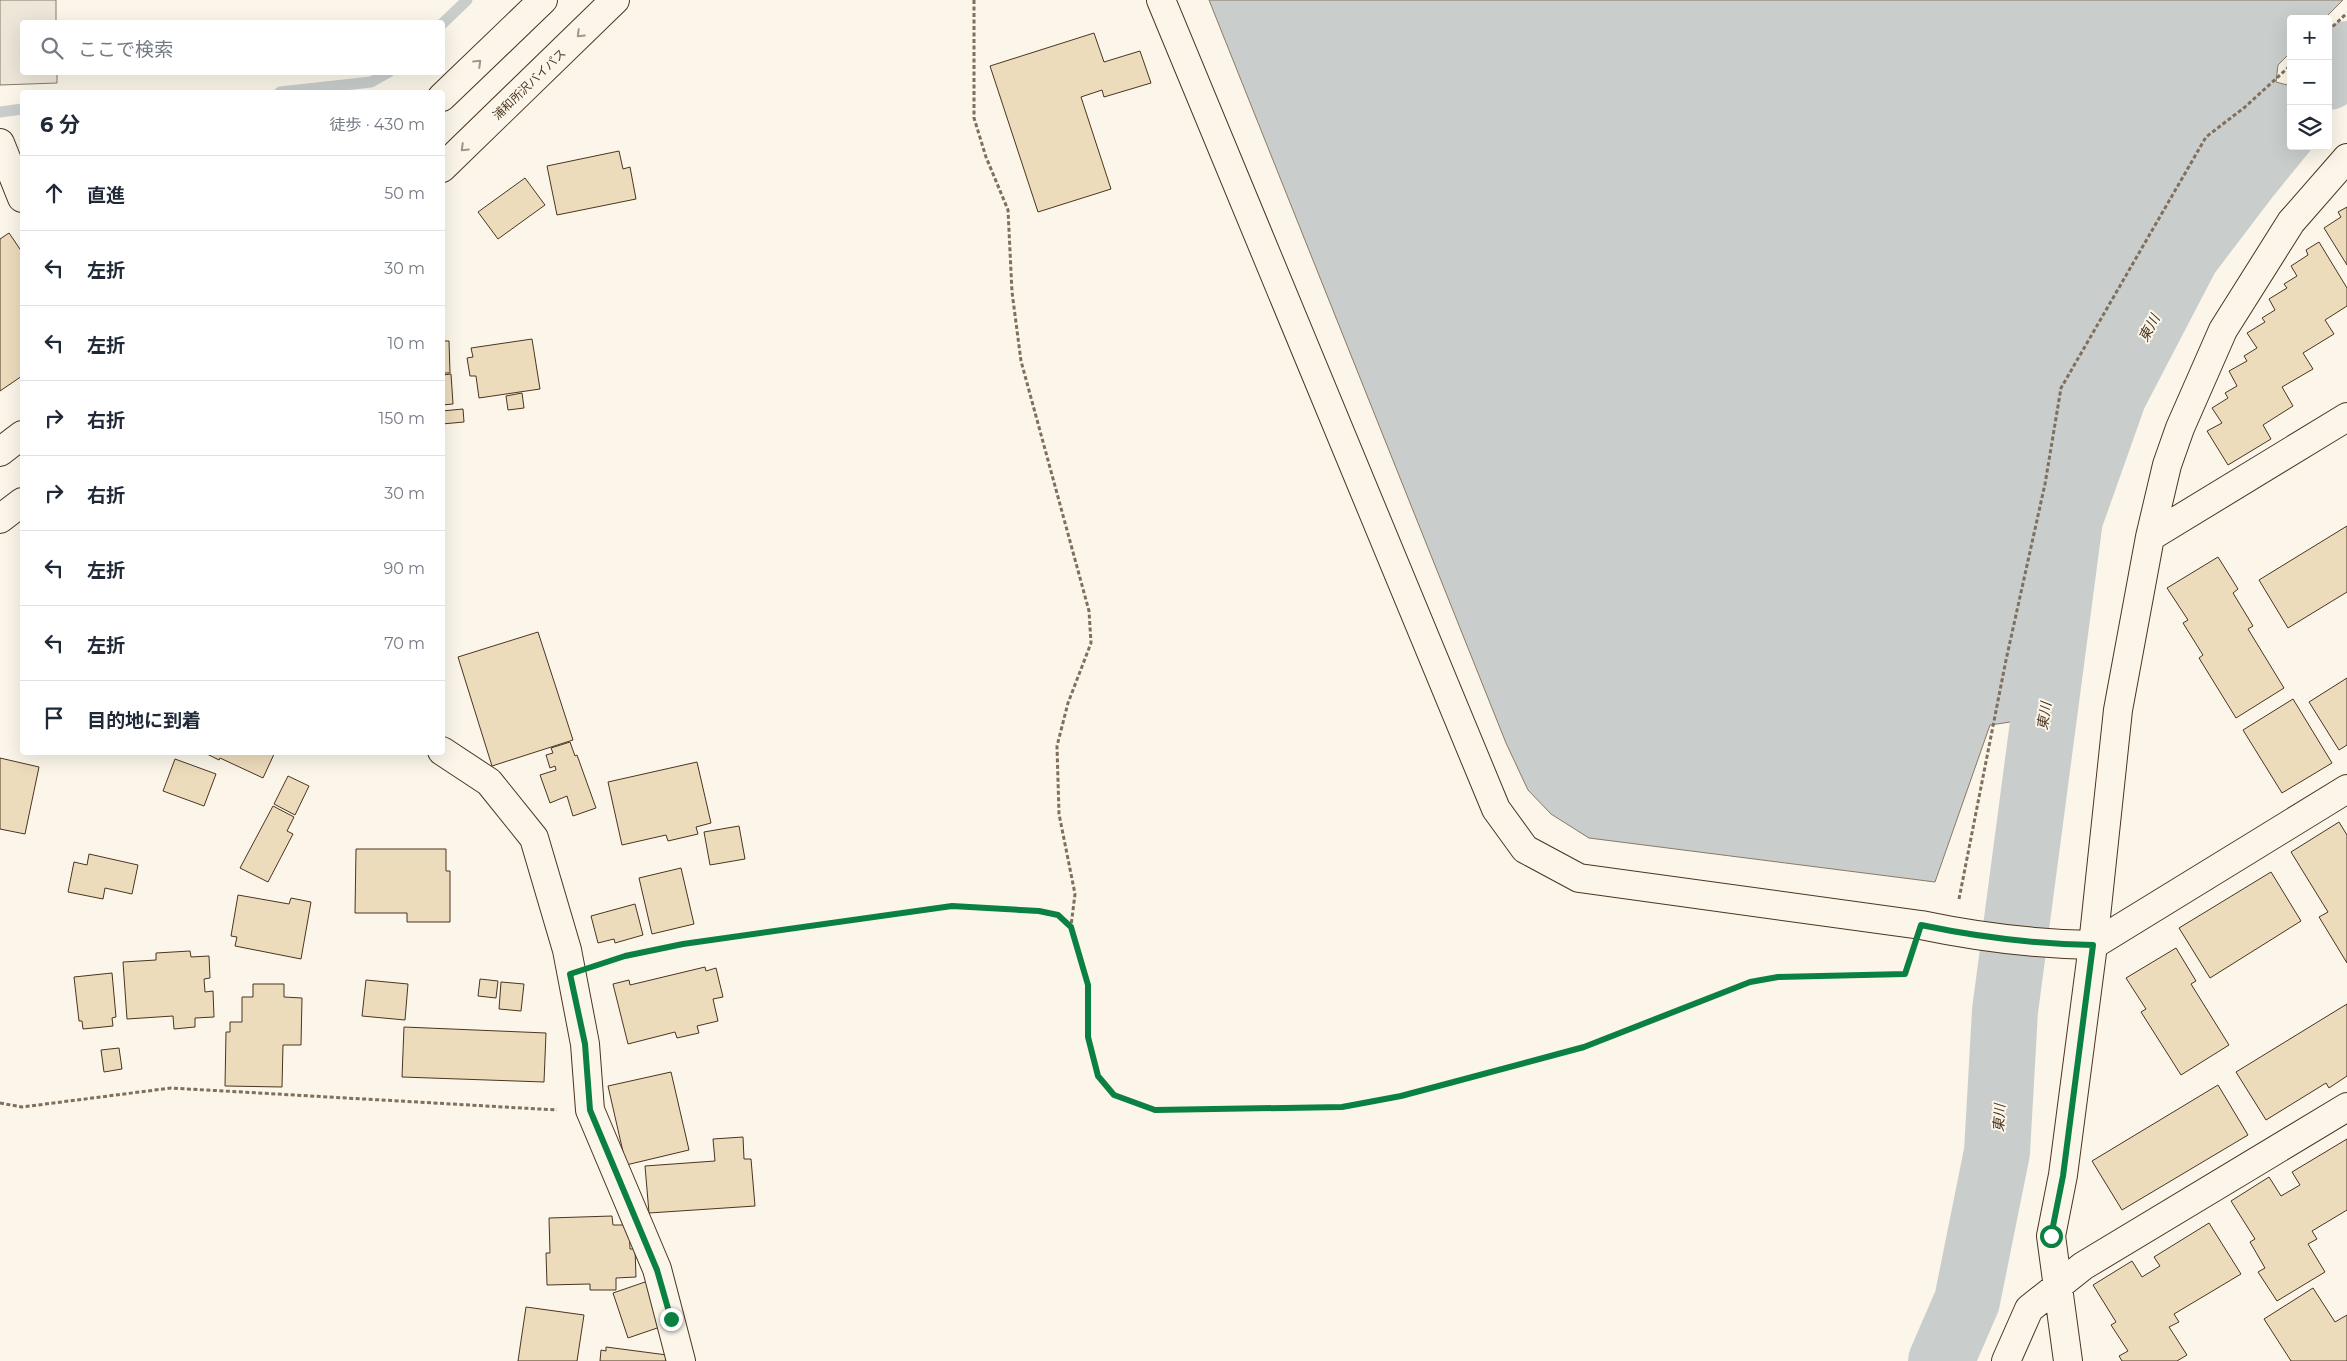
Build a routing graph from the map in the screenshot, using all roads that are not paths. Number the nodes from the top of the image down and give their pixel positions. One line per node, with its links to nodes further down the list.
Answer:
1 (543, 0): 4 (main road, one-way to 1)
2 (615, 0): 7 (main road, 浦和所沢バイパス, one-way to 7)
3 (1161, 0): 17 (main road)
4 (445, 94)
5 (0, 143): 8 (main road)
6 (2347, 158): 14 (main road)
7 (445, 165)
8 (20, 193)
9 (2347, 417): 14 (main road)
10 (20, 437): 11 (main road)
11 (0, 452)
12 (20, 504): 13 (main road)
13 (0, 519)
14 (2150, 536): 17 (main road)
15 (445, 753): 20 (main road)
16 (2347, 789): 17 (main road)
17 (2093, 945): 19 (main road)
18 (2347, 1107): 19 (main road)
19 (2057, 1287): 21 (main road); 22 (main road)
20 (681, 1361)
21 (2006, 1361)
22 (2068, 1361)

